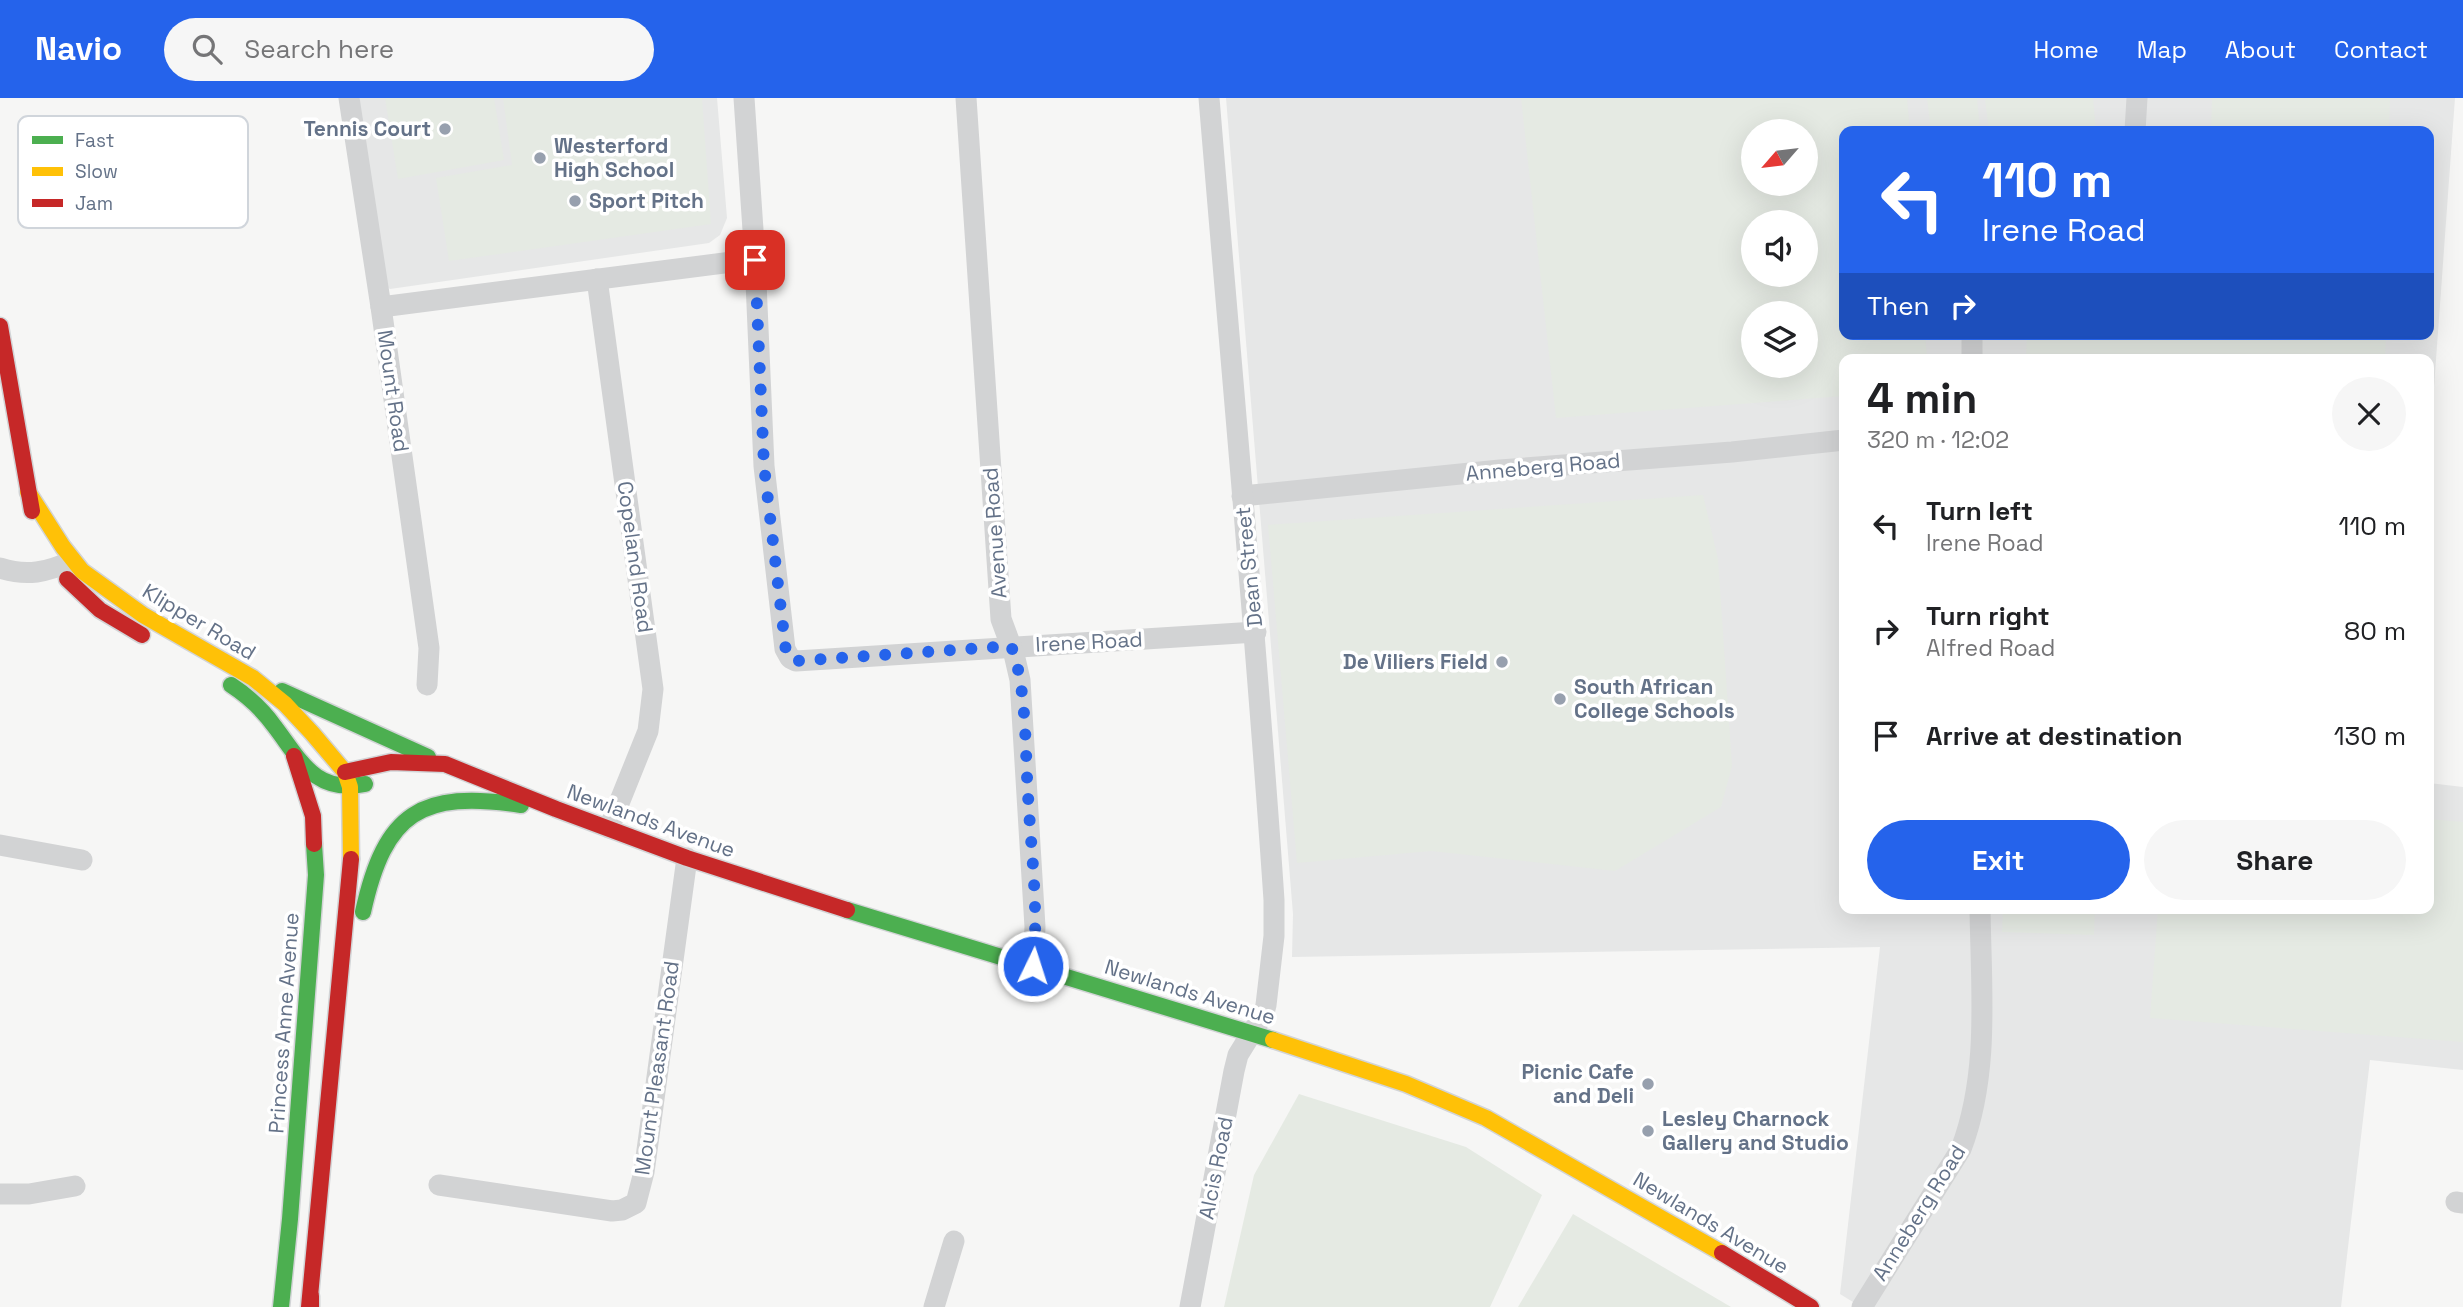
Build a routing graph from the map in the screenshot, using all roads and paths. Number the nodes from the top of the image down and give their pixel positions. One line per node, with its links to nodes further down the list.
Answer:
1 (349, 98): 9 (street, Mount Road)
2 (744, 98): 7 (street)
3 (966, 98): 17 (street, Avenue Road)
4 (1209, 98): 12 (street, Dean Street)
5 (2137, 98): 6 (street)
6 (2134, 126)
7 (755, 260): 8 (street); 17 (street, Irene Road)
8 (597, 279): 9 (street); 26 (street, Copeland Road)
9 (381, 307): 20 (street, Mount Road)
10 (0, 326): 13 (main road, Klipper Road)
11 (1839, 441): 12 (street, Anneberg Road)
12 (1242, 496): 15 (street, Dean Street)
13 (65, 565): 14 (street); 16 (main road, Klipper Road); 18 (main road, Klipper Road)
14 (0, 569)
15 (1256, 632): 17 (street, Irene Road); 35 (street, Dean Street)
16 (150, 640)
17 (1011, 646): 32 (street, Avenue Road)
18 (253, 678): 22 (main road); 24 (main road, Klipper Road)
19 (223, 680): 21 (main road, Klipper Road)
20 (427, 685)
21 (290, 746): 24 (main road, Klipper Road); 34 (main road, Princess Anne Avenue)
22 (445, 764): 23 (main road, Newlands Avenue); 24 (main road, Newlands Avenue)
23 (484, 780): 24 (main road, Newlands Avenue); 25 (main road, Newlands Avenue)
24 (340, 786): 33 (main road)
25 (556, 809): 26 (main road, Newlands Avenue); 33 (main road)
26 (609, 828): 28 (main road, Newlands Avenue)
27 (0, 845): 29 (street)
28 (687, 858): 32 (main road, Newlands Avenue); 36 (street, Mount Pleasant Road)
29 (82, 860)
30 (1980, 914): 45 (street, Anneberg Road)
31 (328, 926): 34 (main road)
32 (1033, 966): 35 (main road, Newlands Avenue)
33 (340, 985): 40 (main road)
34 (305, 1022): 41 (main road, Princess Anne Avenue)
35 (1252, 1033): 43 (street, Alcis Road); 44 (main road, Newlands Avenue)
36 (439, 1185)
37 (75, 1186): 38 (street)
38 (0, 1194)
39 (954, 1241): 42 (street)
40 (310, 1303)
41 (281, 1307)
42 (934, 1307)
43 (1190, 1307)
44 (1811, 1307)
45 (1862, 1307)

